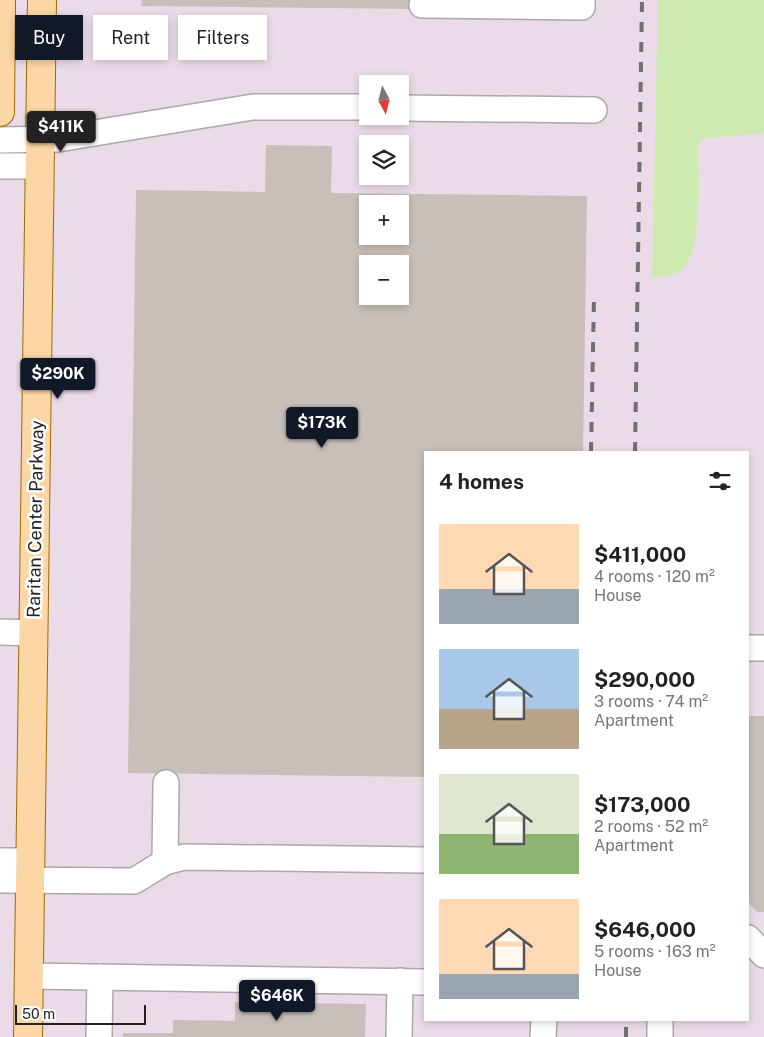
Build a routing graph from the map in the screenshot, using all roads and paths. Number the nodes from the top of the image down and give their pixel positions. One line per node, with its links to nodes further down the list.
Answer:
1 (2, 0): 5 (main road)
2 (42, 0): 11 (main road, Raritan Center Parkway)
3 (582, 0): 4 (lane)
4 (422, 5)
5 (0, 34): 9 (main road)
6 (359, 107): 11 (lane)
7 (409, 108): 8 (lane)
8 (594, 110)
9 (0, 112)
10 (0, 140): 11 (lane)
11 (40, 153): 12 (lane); 14 (main road, Raritan Center Parkway)
12 (0, 166)
13 (0, 632): 14 (lane)
14 (34, 633): 21 (main road, Raritan Center Parkway)
15 (749, 648): 16 (lane)
16 (764, 648)
17 (166, 783): 20 (lane)
18 (424, 860): 20 (lane)
19 (0, 861): 21 (lane)
20 (165, 862): 21 (lane)
21 (30, 871): 22 (lane); 23 (main road, Raritan Center Parkway)
22 (0, 880)
23 (29, 976): 24 (lane); 29 (main road, Raritan Center Parkway)
24 (100, 977): 25 (lane); 30 (lane)
25 (400, 981): 26 (lane); 31 (lane)
26 (424, 982)
27 (544, 1021): 32 (lane)
28 (660, 1021): 33 (lane)
29 (28, 1037)
30 (99, 1037)
31 (399, 1037)
32 (543, 1037)
33 (660, 1037)

